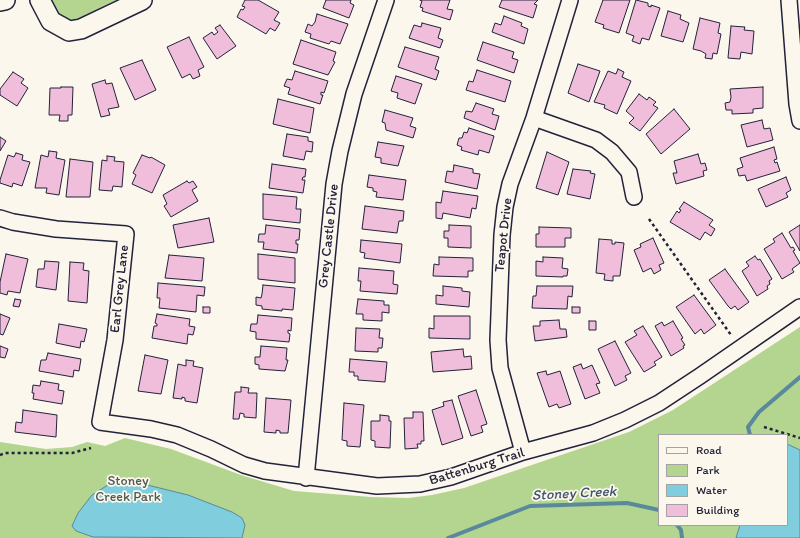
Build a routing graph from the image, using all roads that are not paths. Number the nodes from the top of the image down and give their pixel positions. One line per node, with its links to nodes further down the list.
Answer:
1 (5, 0): 6 (street)
2 (142, 0): 7 (street)
3 (386, 0): 15 (street, Grey Castle Drive)
4 (570, 0): 8 (street, Teapot Drive)
5 (789, 0): 9 (street)
6 (0, 1)
7 (38, 3)
8 (534, 118): 10 (street); 14 (street, Teapot Drive)
9 (800, 121)
10 (634, 198)
11 (0, 218): 13 (street, Earl Grey Lane)
12 (800, 307): 14 (street, Battenburg Trail)
13 (100, 422): 15 (street, Battenburg Trail)
14 (522, 452): 15 (street, Battenburg Trail)
15 (306, 478)

